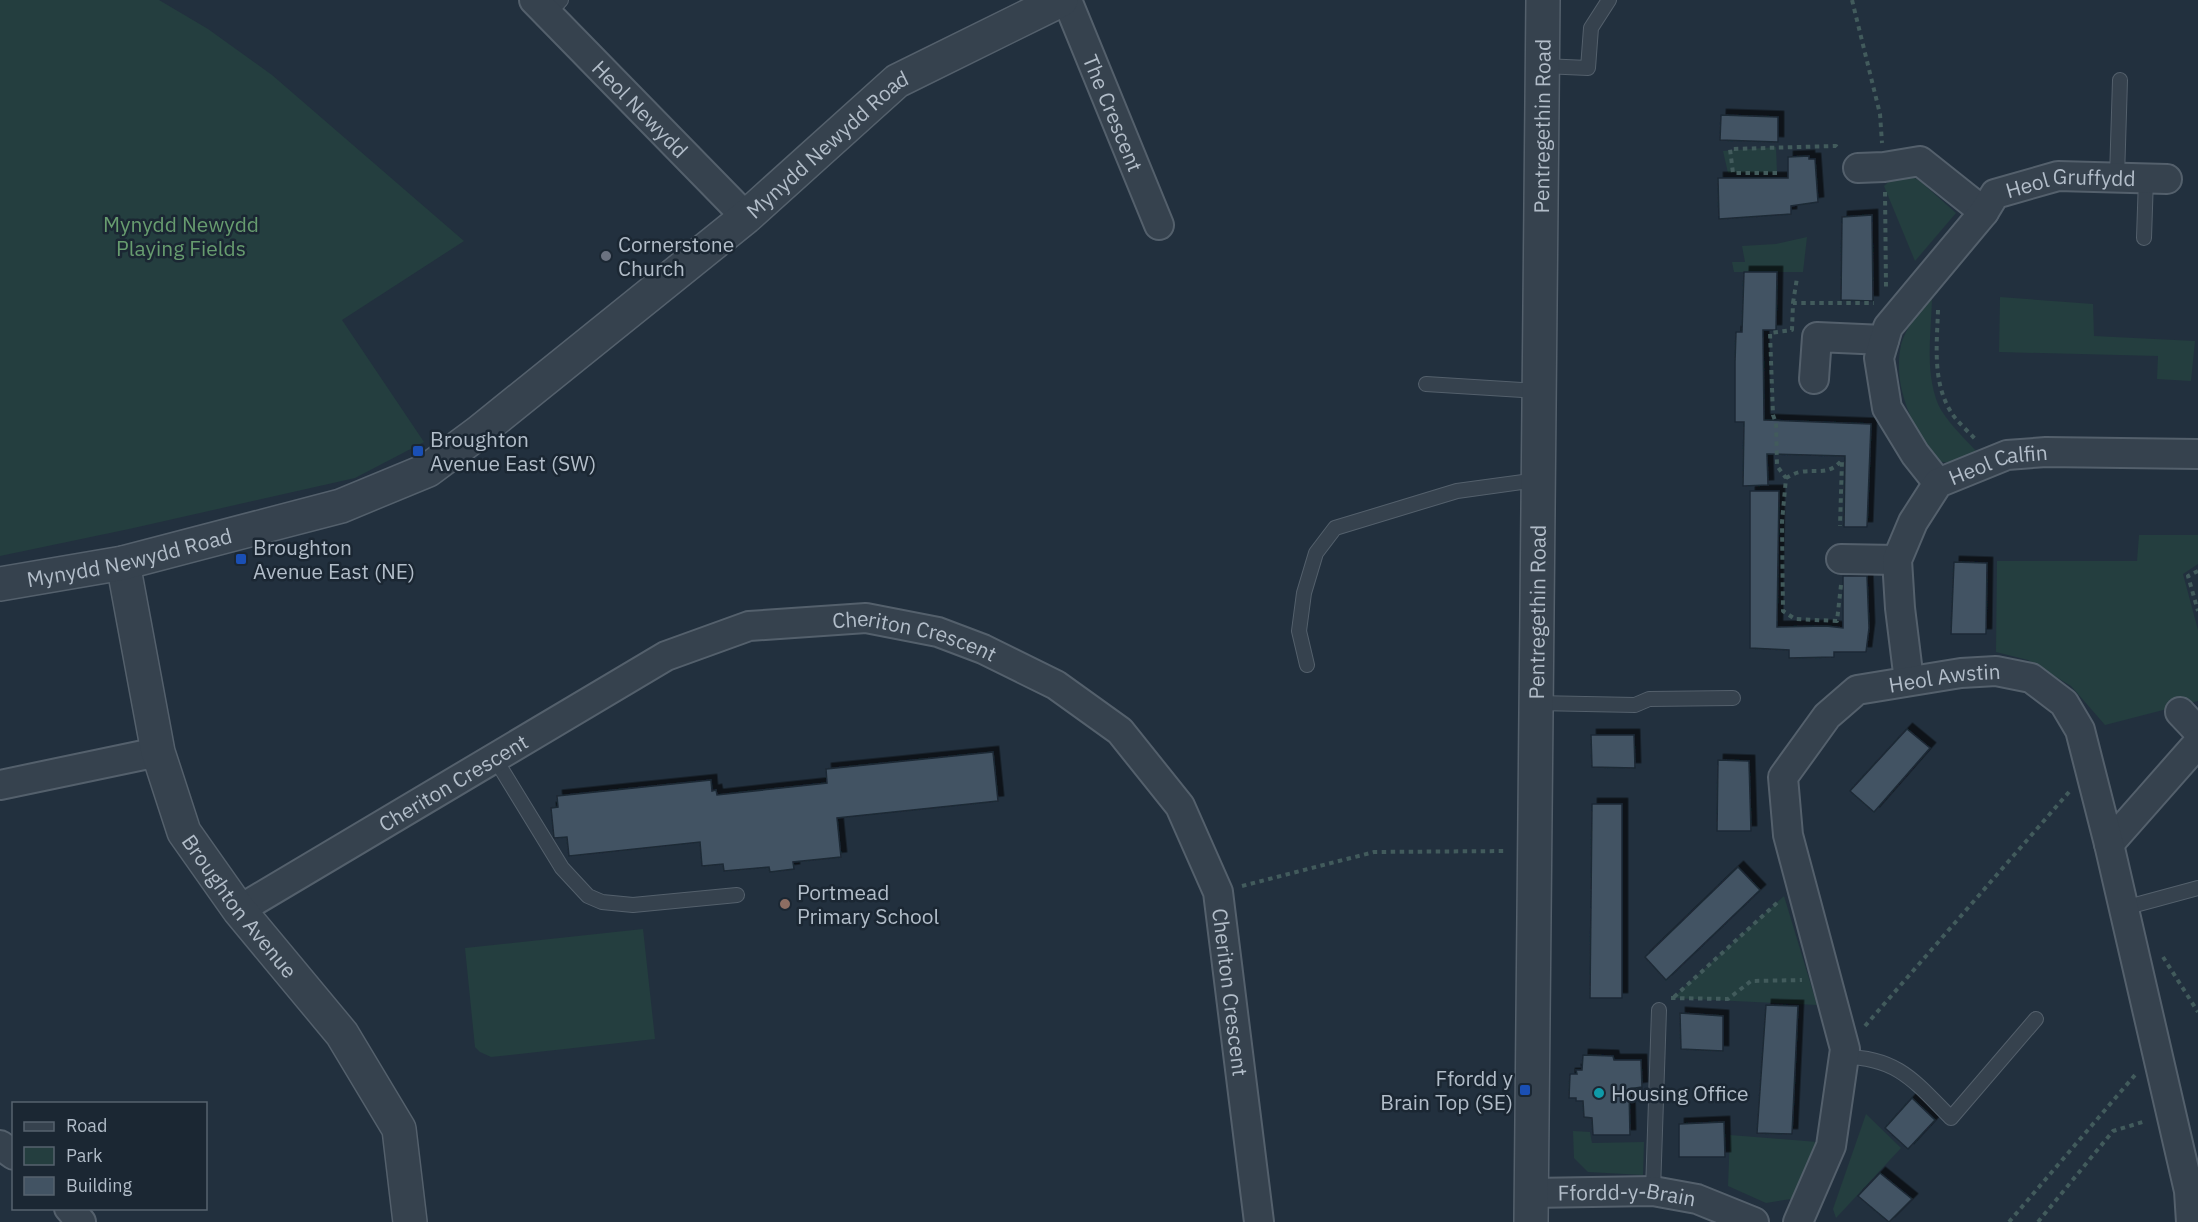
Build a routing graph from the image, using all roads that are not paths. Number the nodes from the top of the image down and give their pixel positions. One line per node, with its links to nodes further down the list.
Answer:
1 (1061, 0): 12 (street, Mynydd Newydd Road)
2 (1067, 0): 13 (street, The Crescent)
3 (1543, 0): 6 (street, Pentregethin Road)
4 (1610, 0): 6 (lane)
5 (548, 5): 12 (street, Heol Newydd)
6 (1543, 66): 18 (street, Pentregethin Road)
7 (2120, 80): 9 (lane)
8 (1858, 168): 11 (street, Heol Gruffydd)
9 (2117, 177): 10 (street, Heol Gruffydd); 11 (street, Heol Gruffydd)
10 (2156, 179): 14 (lane)
11 (1984, 212): 15 (street, Heol Gruffydd)
12 (746, 216): 23 (street, Mynydd Newydd Road)
13 (1159, 225)
14 (2144, 238)
15 (1884, 340): 16 (street); 21 (street, Heol Gruffydd)
16 (1814, 379)
17 (1426, 384): 18 (lane)
18 (1539, 391): 20 (street, Pentregethin Road)
19 (2198, 454): 21 (street, Heol Calfin)
20 (1537, 480): 26 (lane); 29 (street, Pentregethin Road)
21 (1938, 483): 22 (street, Heol Calfin)
22 (1898, 560): 24 (street); 27 (street, Heol Calfin)
23 (123, 562): 25 (street, Mynydd Newydd Road); 31 (street, Broughton Avenue)
24 (1841, 568)
25 (0, 584)
26 (1307, 665)
27 (1909, 681): 34 (street, Heol Awstin); 41 (street, Heol Awstin)
28 (1733, 698): 29 (lane)
29 (1536, 703): 43 (street, Pentregethin Road)
30 (2198, 743): 34 (street)
31 (158, 753): 33 (street); 38 (street, Broughton Avenue)
32 (494, 757): 36 (lane); 38 (street, Cheriton Crescent); 47 (street, Cheriton Crescent)
33 (0, 786)
34 (2109, 844): 37 (street, Heol Awstin)
35 (2198, 888): 37 (lane)
36 (737, 895)
37 (2124, 908): 50 (street, Heol Awstin)
38 (239, 910): 46 (street, Broughton Avenue)
39 (1659, 1011): 42 (lane)
40 (2037, 1019): 41 (lane)
41 (1845, 1053): 49 (street, Heol Awstin)
42 (1653, 1191): 43 (street, Ffordd-y-Brain); 48 (street, Ffordd-y-Brain)
43 (1531, 1207)
44 (70, 1210): 45 (street)
45 (81, 1222)
46 (410, 1222)
47 (1259, 1222)
48 (1754, 1222)
49 (1798, 1222)
50 (2191, 1222)

